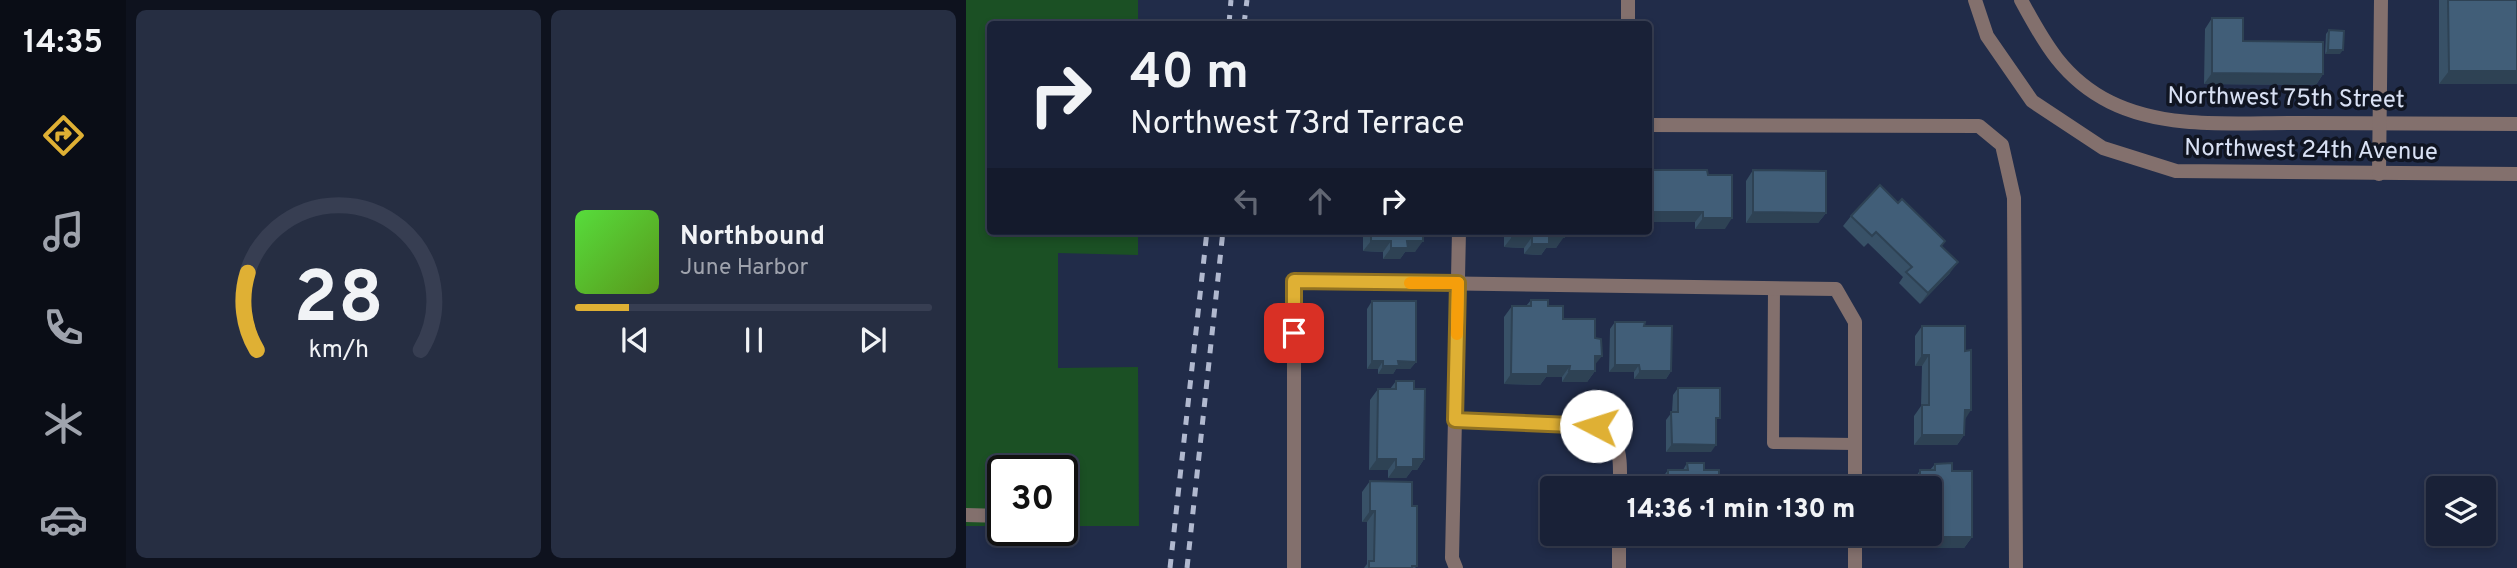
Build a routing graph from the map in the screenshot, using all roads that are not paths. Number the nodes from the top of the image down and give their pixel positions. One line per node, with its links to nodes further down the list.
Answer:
1 (1628, 0): 5 (street)
2 (1975, 0): 9 (street, Northwest 24th Avenue)
3 (2021, 0): 6 (street, Northwest 75th Street)
4 (2381, 0): 6 (street)
5 (1628, 21)
6 (2379, 123): 7 (street, Northwest 75th Street); 9 (street)
7 (2517, 124)
8 (1652, 125): 26 (street)
9 (2379, 174): 10 (street, Northwest 24th Avenue)
10 (2517, 174)
11 (1459, 235): 12 (street)
12 (1458, 283): 13 (street); 14 (street); 23 (street)
13 (1774, 288): 15 (street); 15 (lane)
14 (1455, 420): 16 (street); 22 (street)
15 (1855, 444): 17 (street)
16 (1620, 476)
17 (1855, 476)
18 (966, 515): 19 (street)
19 (987, 516)
20 (1619, 546): 24 (street)
21 (1855, 546): 25 (street)
22 (1454, 563)
23 (1294, 568)
24 (1619, 568)
25 (1855, 568)
26 (2016, 568)

